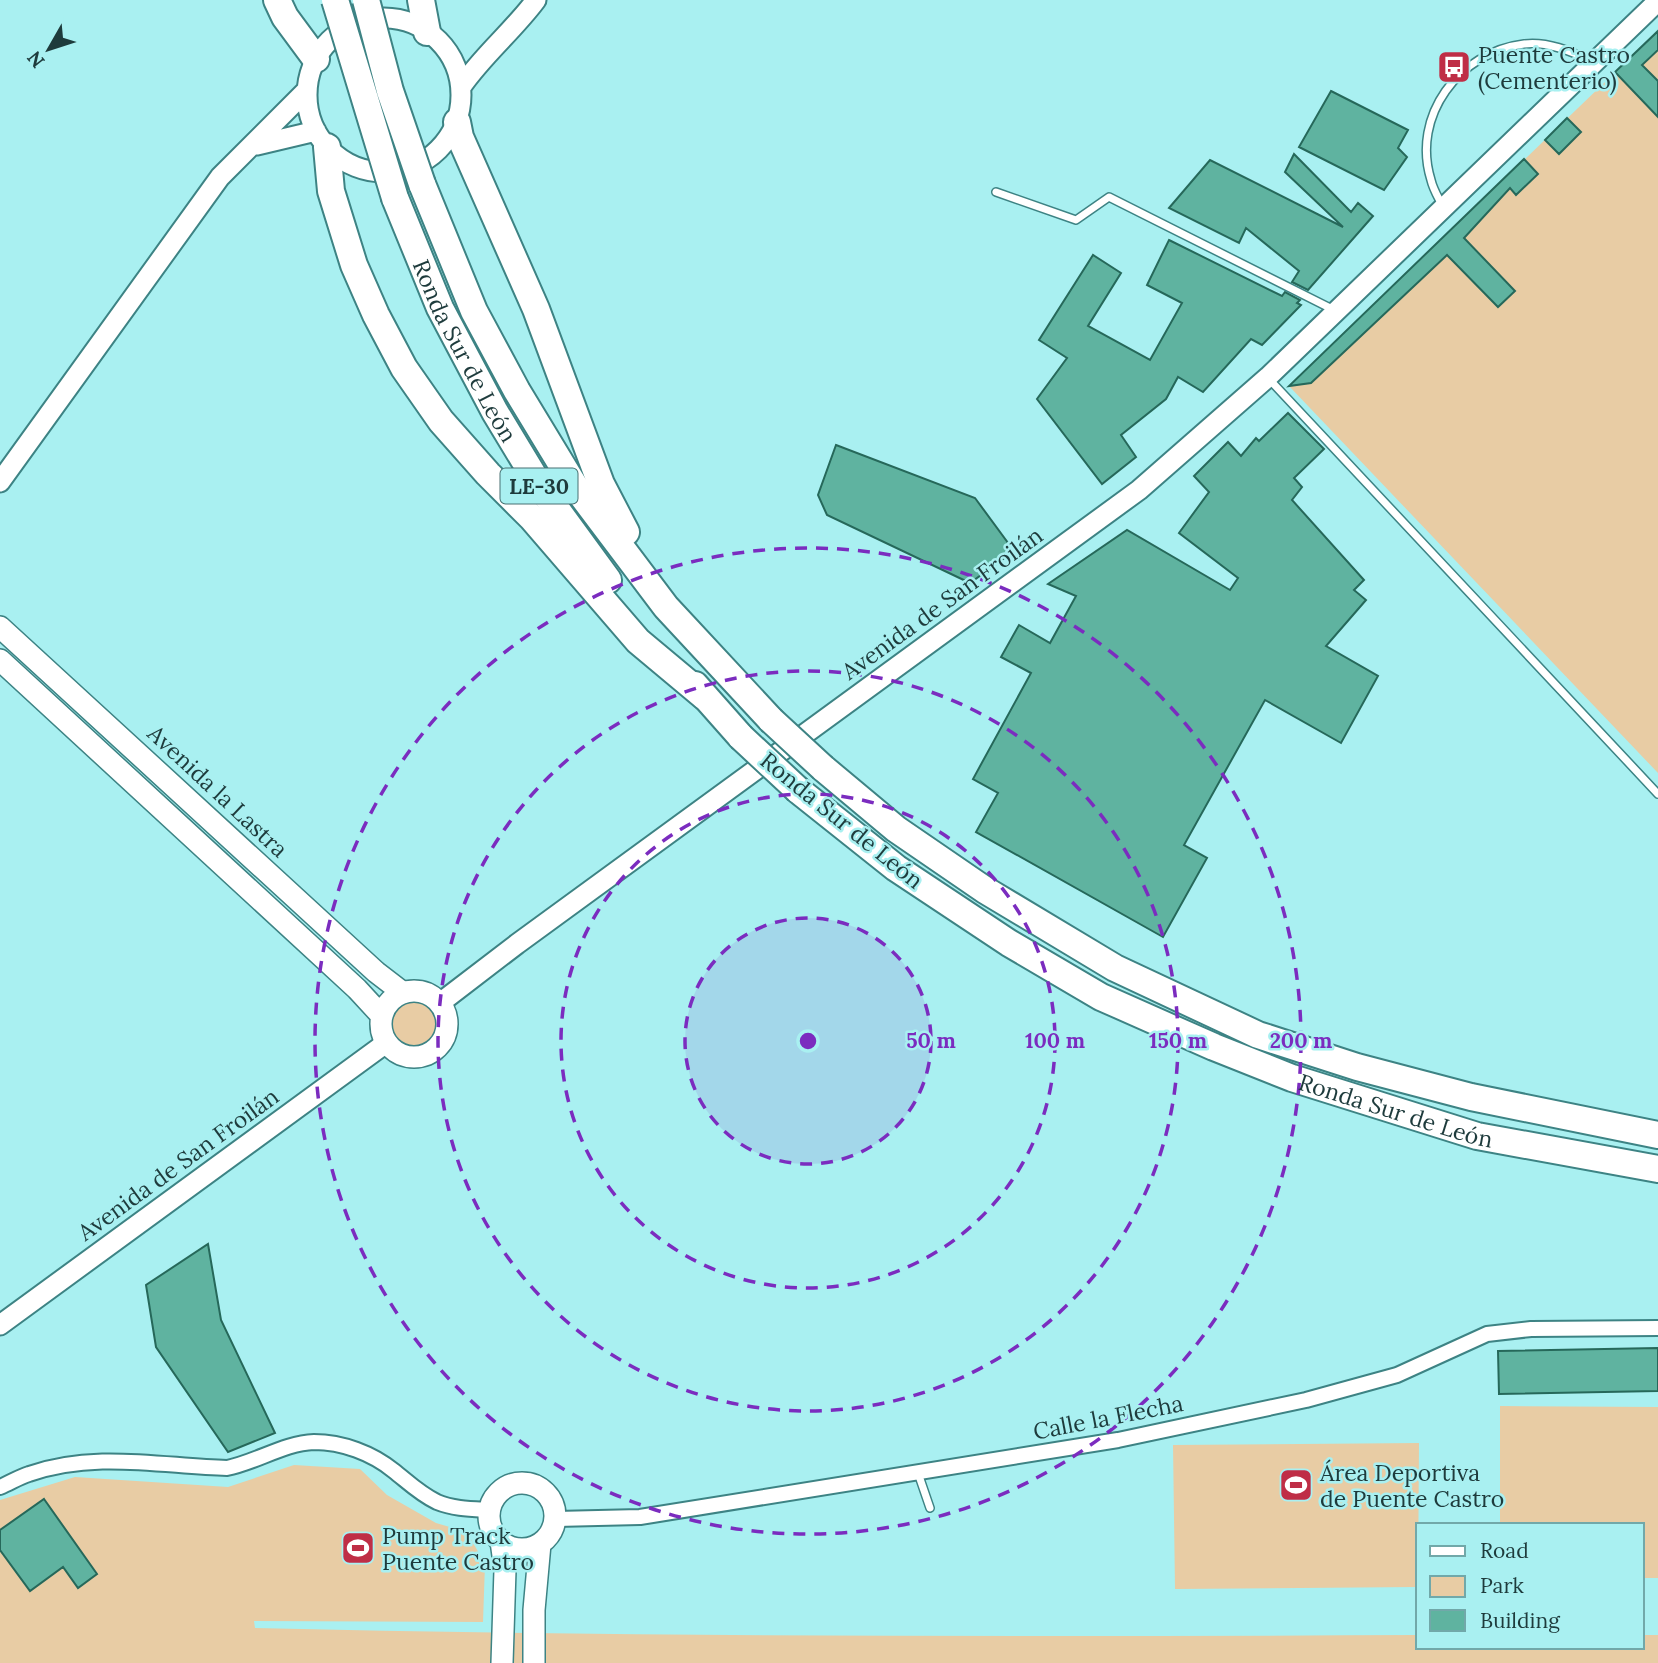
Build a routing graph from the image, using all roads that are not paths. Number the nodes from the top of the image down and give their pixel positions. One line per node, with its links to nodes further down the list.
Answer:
1 (277, 0): 10 (highway)
2 (335, 0): 25 (highway, Ronda Sur de León / LE-30, bridge)
3 (366, 0): 22 (highway, Ronda Sur de León / LE-30, bridge)
4 (421, 0): 7 (highway)
5 (536, 0): 8 (street)
6 (1658, 1): 11 (street, Avenida de San Froilán)
7 (428, 32): 9 (street); 10 (street)
8 (494, 47): 9 (street); 12 (street)
9 (448, 52): 12 (street)
10 (316, 59): 13 (street)
11 (1594, 62): 18 (street, Avenida de San Froilán); 18 (lane)
12 (461, 87): 14 (street)
13 (307, 90): 15 (street); 16 (street)
14 (457, 122): 15 (street); 22 (highway)
15 (321, 139): 16 (street); 25 (highway)
16 (253, 147): 21 (street)
17 (996, 192): 19 (lane)
18 (1443, 208): 19 (street, Avenida de San Froilán)
19 (1337, 311): 20 (street, Avenida de San Froilán)
20 (1268, 377): 26 (lane); 28 (street, Avenida de San Froilán)
21 (0, 482)
22 (666, 607): 31 (highway, Ronda Sur de León / LE-30, bridge)
23 (0, 627): 27 (main road, Avenida la Lastra)
24 (0, 660): 29 (main road)
25 (705, 697): 32 (highway, Ronda Sur de León / LE-30, bridge)
26 (1658, 794)
27 (402, 992): 28 (main road); 29 (main road)
28 (440, 1003): 30 (main road)
29 (381, 1015): 30 (main road)
30 (386, 1043): 33 (street, Avenida de San Froilán)
31 (1658, 1135)
32 (1658, 1169)
33 (0, 1325)
34 (1658, 1328): 35 (street, Calle la Flecha)
35 (918, 1473): 37 (lane); 39 (street, Calle la Flecha)
36 (0, 1487): 38 (street)
37 (930, 1508)
38 (489, 1510): 39 (main road); 40 (main road)
39 (556, 1519): 41 (main road)
40 (501, 1541): 41 (main road); 42 (main road)
41 (540, 1544): 43 (main road)
42 (502, 1663)
43 (534, 1663)

